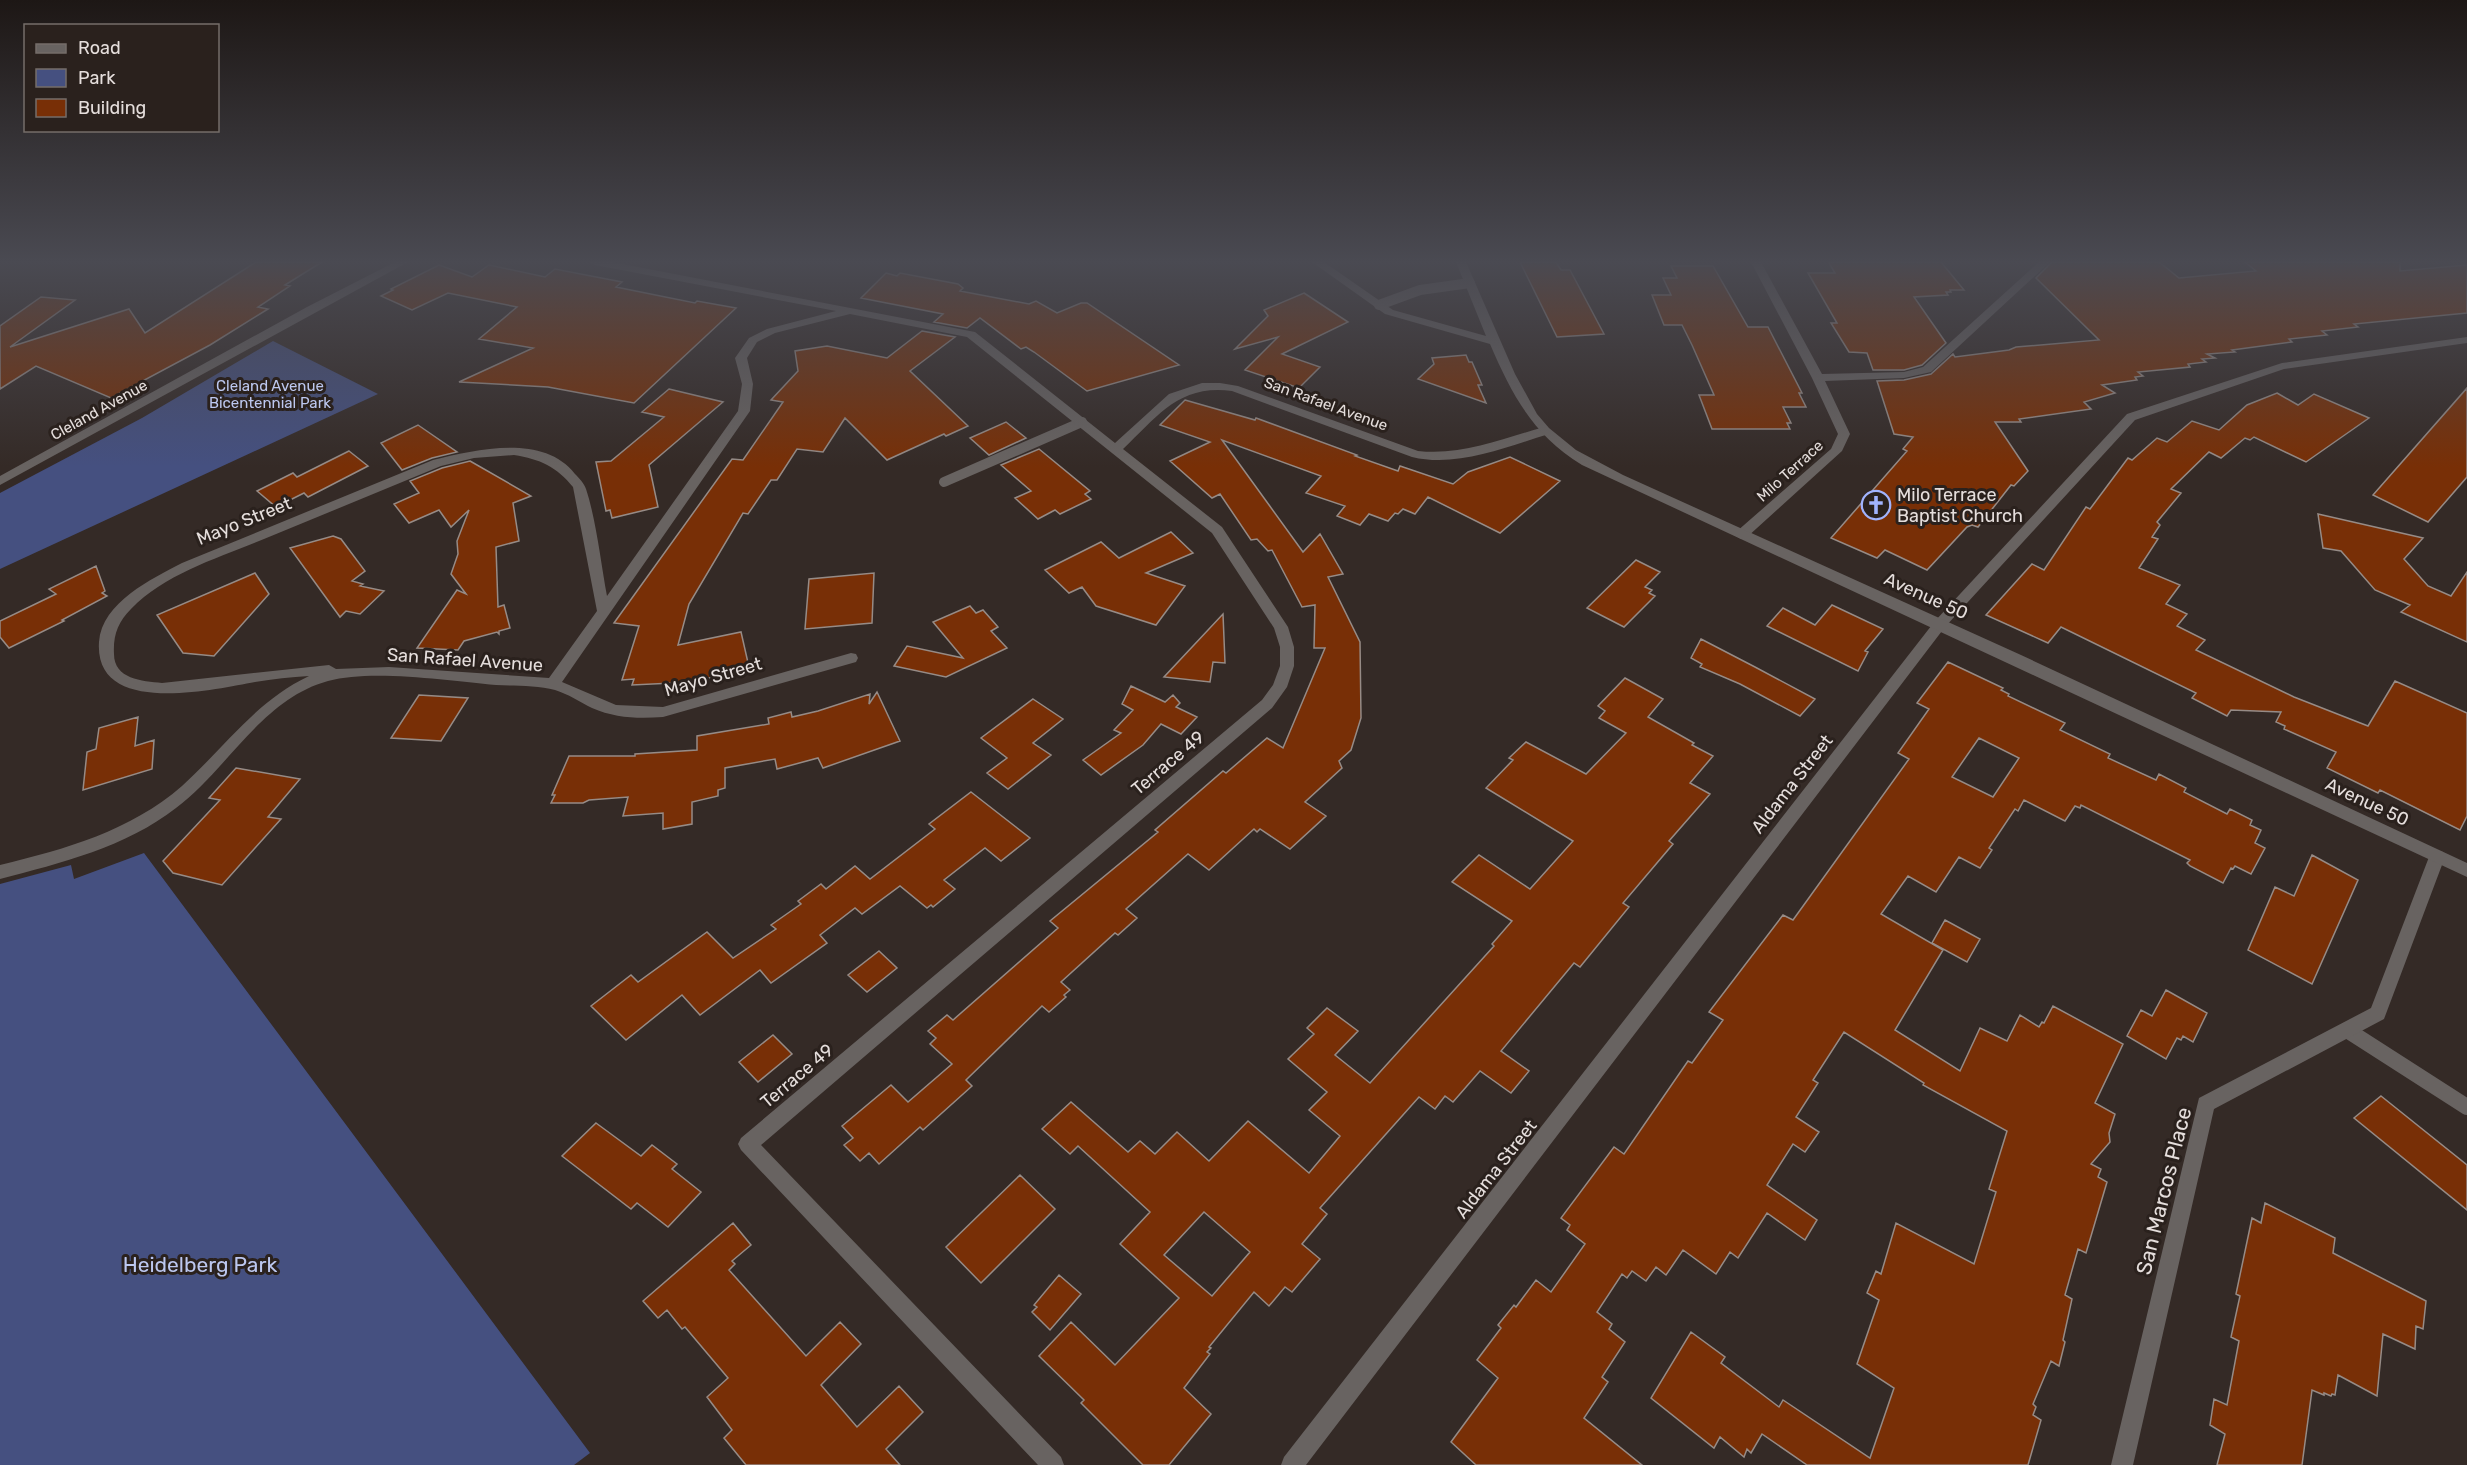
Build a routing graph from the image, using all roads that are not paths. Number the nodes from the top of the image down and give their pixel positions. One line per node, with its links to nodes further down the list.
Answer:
1 (272, 330): 14 (street, Cleland Avenue)
2 (773, 330): 17 (street, San Rafael Avenue)
3 (952, 330): 11 (street, Terrace 49)
4 (1455, 330): 9 (street)
5 (1491, 330): 9 (street, Avenue 50)
6 (1793, 330): 10 (street, Milo Terrace)
7 (1970, 330): 10 (street)
8 (2467, 340): 18 (street, Aldama Street)
9 (1496, 342): 12 (street, Avenue 50)
10 (1818, 378): 16 (street, Milo Terrace)
11 (1082, 422): 13 (street, Terrace 49); 15 (lane)
12 (1545, 431): 13 (street, San Rafael Avenue); 16 (street, Avenue 50)
13 (1115, 449): 27 (street, Terrace 49)
14 (0, 481)
15 (944, 482)
16 (1741, 535): 18 (street, Avenue 50)
17 (603, 610): 20 (street, Mayo Street); 21 (street, San Rafael Avenue)
18 (1940, 624): 22 (street, Avenue 50); 28 (street, Aldama Street)
19 (851, 658): 21 (street, Mayo Street)
20 (371, 671): 21 (street, San Rafael Avenue); 24 (street, San Rafael Avenue)
21 (553, 684)
22 (2437, 856): 23 (street, Avenue 50); 25 (street, San Marcos Place)
23 (2467, 870)
24 (0, 872)
25 (2347, 1030): 26 (lane); 29 (street, San Marcos Place)
26 (2467, 1107)
27 (1053, 1465)
28 (1292, 1465)
29 (2122, 1465)

